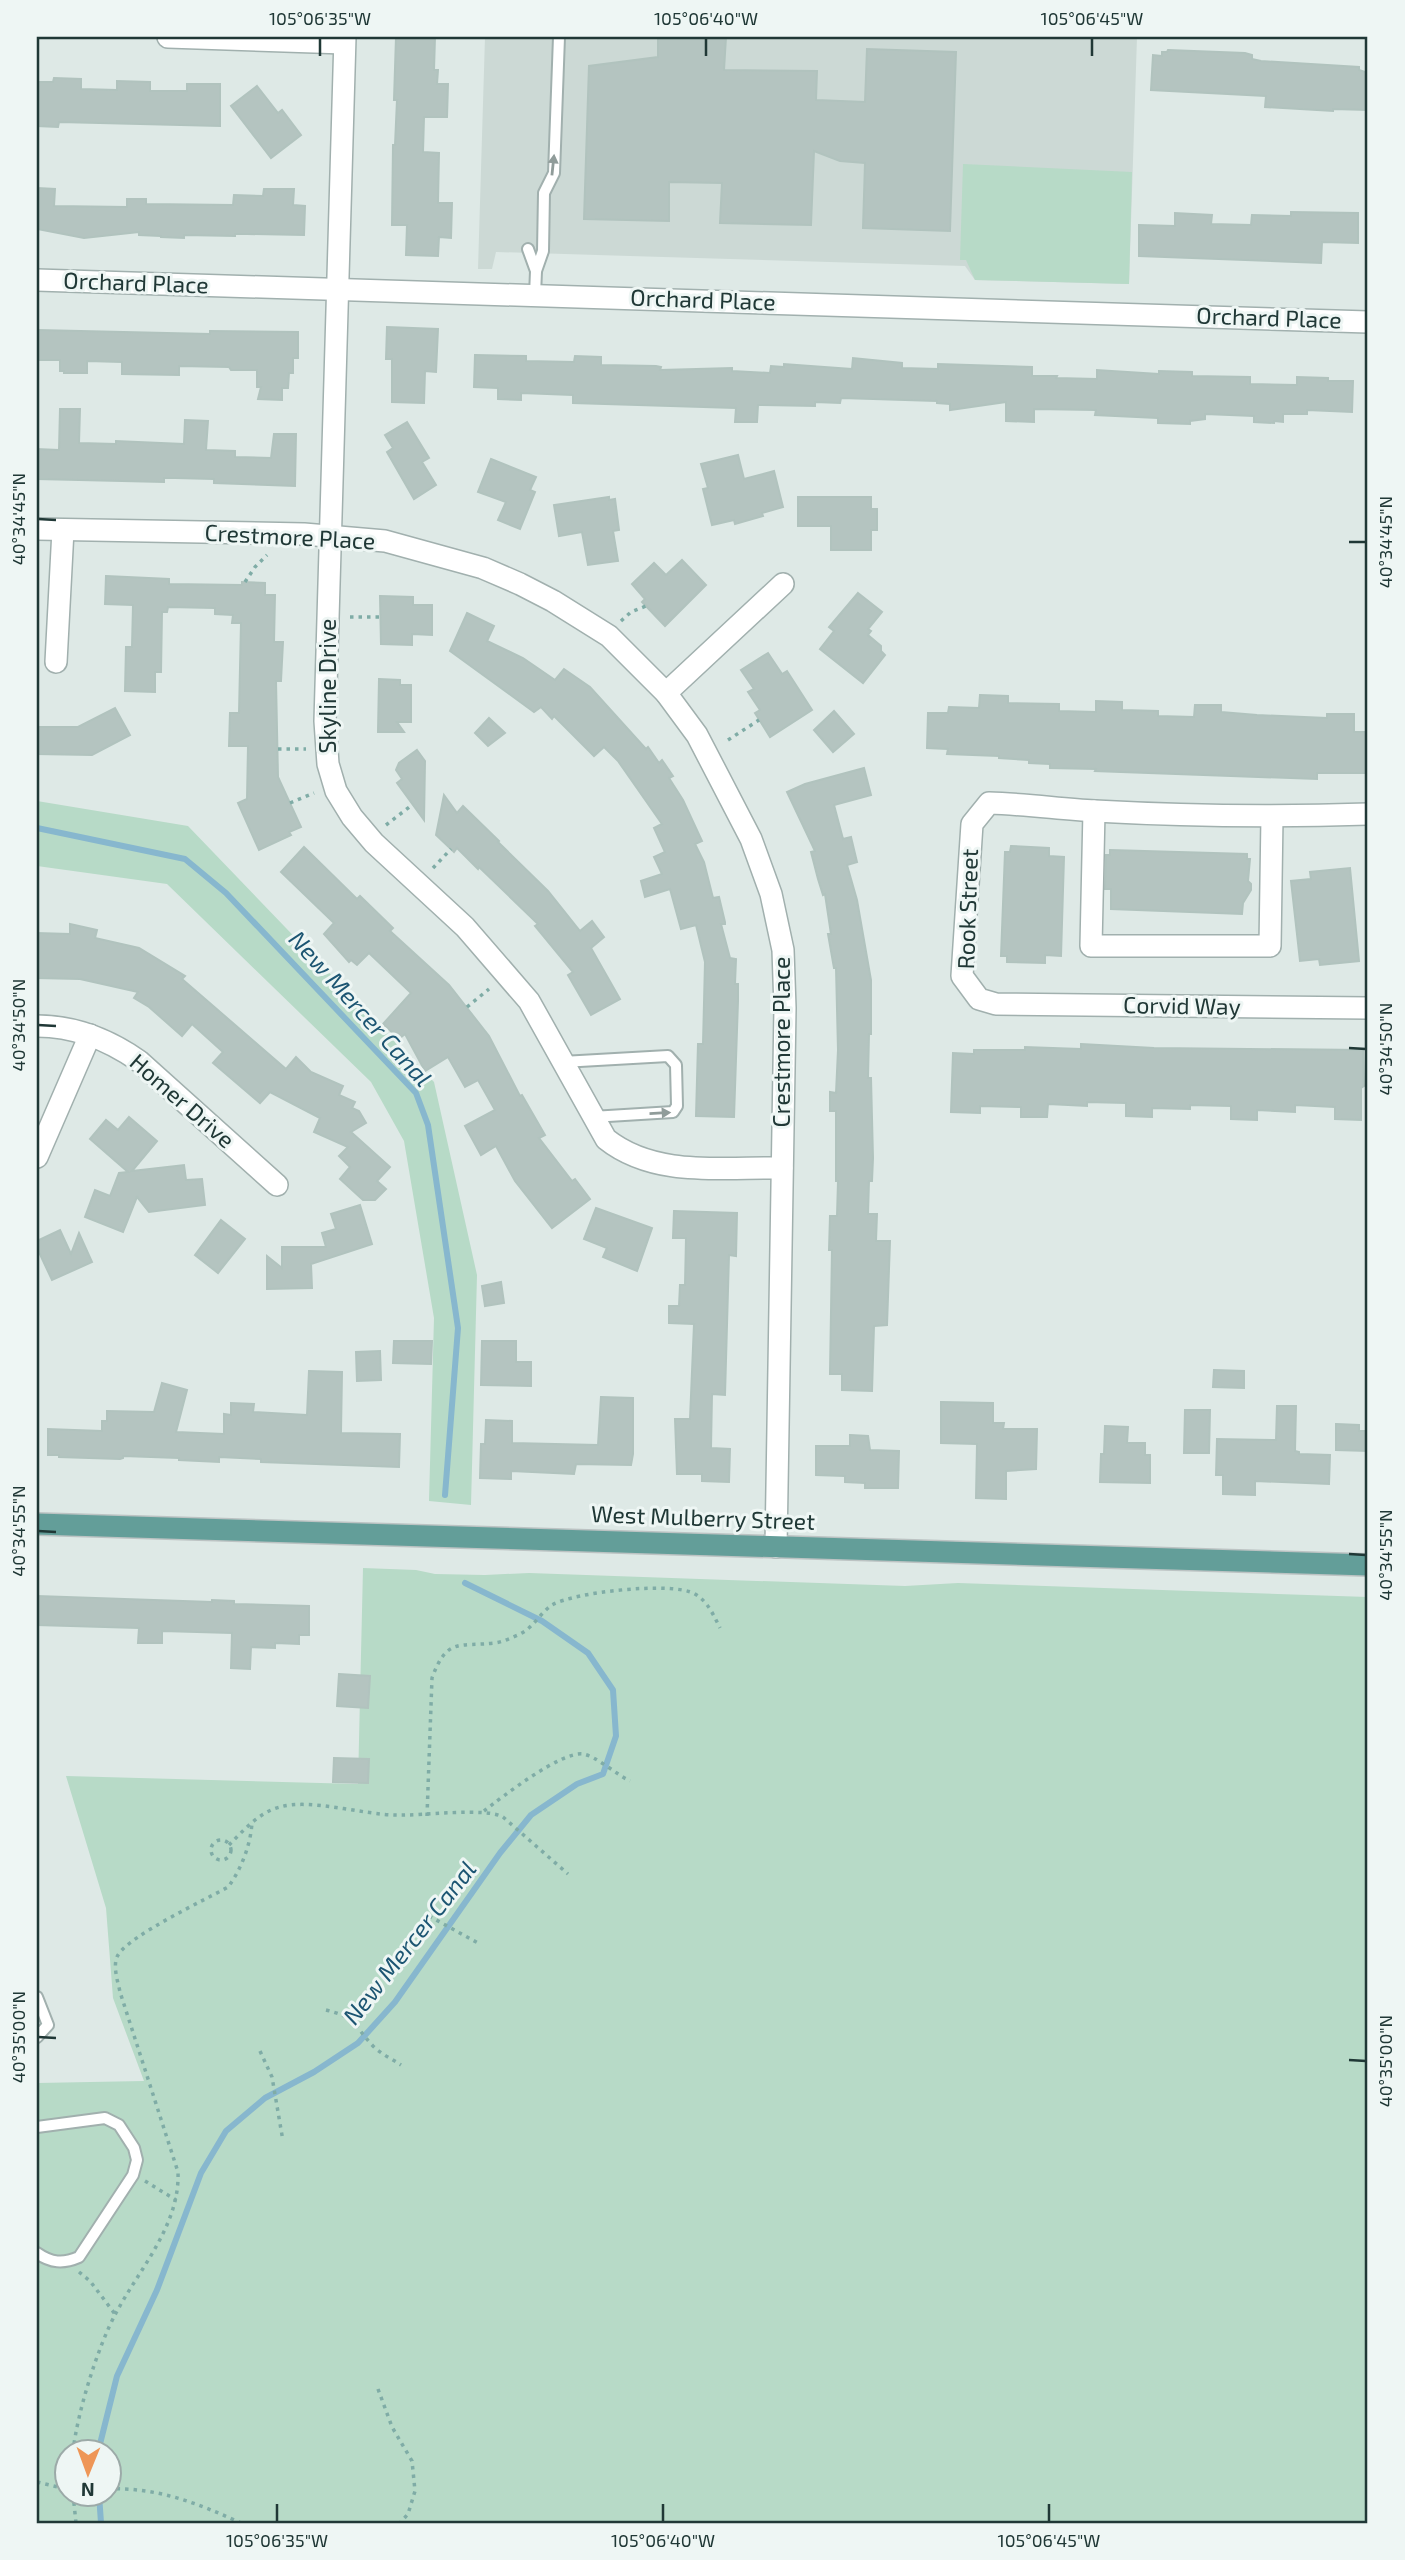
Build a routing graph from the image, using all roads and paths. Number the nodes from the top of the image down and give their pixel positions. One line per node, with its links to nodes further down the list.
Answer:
1 (168, 37): 3 (street)
2 (567, 37): 4 (lane)
3 (345, 40): 8 (street, Skyline Drive)
4 (558, 42): 6 (lane, one-way to 4)
5 (528, 249): 6 (lane)
6 (536, 271): 9 (lane)
7 (37, 280): 8 (street, Orchard Place)
8 (337, 289): 9 (street, Orchard Place); 13 (street, Skyline Drive)
9 (535, 295): 10 (street, Orchard Place)
10 (1368, 322)
11 (37, 529): 12 (street, Crestmore Place)
12 (63, 530): 13 (street, Crestmore Place); 21 (street)
13 (330, 536): 22 (street, Crestmore Place); 42 (street, Skyline Drive)
14 (267, 555): 15 (path)
15 (245, 582)
16 (783, 584): 22 (street)
17 (646, 606): 20 (path)
18 (350, 617): 19 (path)
19 (380, 617)
20 (620, 623)
21 (56, 662)
22 (666, 693): 45 (street, Crestmore Place)
23 (759, 720): 24 (path)
24 (728, 740)
25 (278, 749): 26 (path)
26 (306, 749)
27 (316, 792): 28 (path)
28 (290, 803)
29 (412, 805): 33 (path)
30 (1094, 811): 32 (street); 32 (street); 37 (street, Rook Street)
31 (1368, 814): 32 (street)
32 (1272, 817)
33 (386, 825)
34 (451, 849): 35 (path)
35 (431, 869)
36 (489, 989): 38 (path)
37 (996, 1004): 39 (street, Corvid Way)
38 (467, 1007)
39 (1368, 1008)
40 (37, 1026): 41 (street, Homer Drive)
41 (90, 1035): 44 (street); 46 (street, Homer Drive)
42 (562, 1062): 43 (street, Skyline Drive); 43 (lane, one-way to 42)
43 (592, 1117): 45 (street, Skyline Drive)
44 (37, 1157)
45 (782, 1168): 48 (street, Crestmore Place)
46 (277, 1185)
47 (37, 1524): 48 (main road, West Mulberry Street)
48 (775, 1547): 49 (main road, West Mulberry Street)
49 (1368, 1565)
50 (720, 1628): 53 (path)
51 (630, 1781): 52 (path)
52 (484, 1811): 53 (path); 56 (path)
53 (427, 1816): 54 (path)
54 (252, 1822): 55 (path); 67 (path)
55 (229, 1845): 55 (path)
56 (568, 1874)
57 (429, 1916): 58 (path)
58 (478, 1943)
59 (37, 1997): 61 (lane)
60 (326, 2010): 63 (path)
61 (37, 2037)
62 (260, 2051): 65 (path)
63 (401, 2065)
64 (37, 2127): 66 (lane)
65 (284, 2141)
66 (133, 2175): 67 (path); 69 (lane)
67 (176, 2200): 70 (path)
68 (37, 2253): 69 (lane)
69 (66, 2263): 70 (path)
70 (115, 2315): 72 (path)
71 (378, 2389): 75 (path)
72 (76, 2438)
73 (122, 2488): 74 (path)
74 (241, 2523)
75 (400, 2523)

